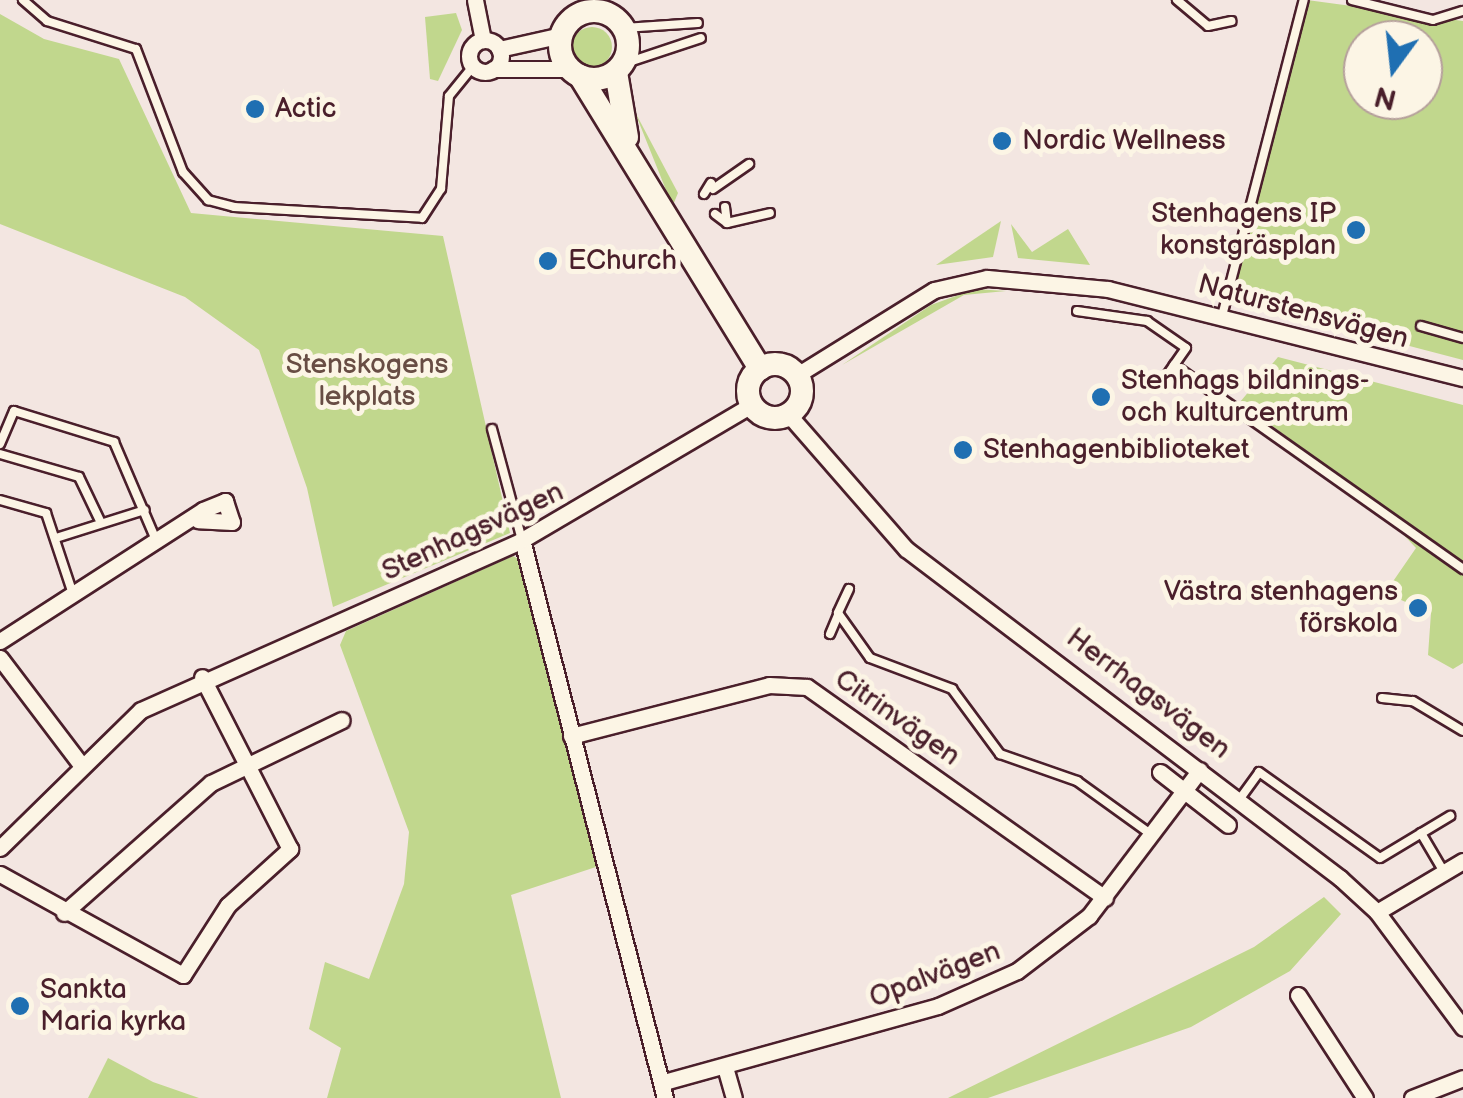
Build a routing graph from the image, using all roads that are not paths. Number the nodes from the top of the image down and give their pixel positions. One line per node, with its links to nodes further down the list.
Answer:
1 (23, 0): 15 (lane)
2 (475, 0): 13 (street)
3 (1177, 0): 9 (lane)
4 (1304, 0): 28 (lane)
5 (1352, 0): 7 (lane)
6 (592, 6): 8 (street); 11 (street)
7 (1463, 12)
8 (566, 19): 14 (street); 18 (street)
9 (1230, 21)
10 (698, 23): 11 (lane)
11 (624, 28): 16 (street)
12 (701, 38): 16 (lane)
13 (482, 40): 14 (street); 15 (street)
14 (499, 49): 17 (street)
15 (472, 66): 17 (street)
16 (619, 68): 18 (street); 19 (street)
17 (493, 70): 18 (street)
18 (575, 72): 19 (street)
19 (632, 154): 33 (street)
20 (749, 164): 21 (lane)
21 (709, 189)
22 (725, 207): 25 (lane)
23 (770, 213): 25 (lane)
24 (715, 214): 25 (lane)
25 (727, 224)
26 (1152, 299): 28 (street, Naturstensvägen); 29 (lane); 34 (street, Naturstensvägen)
27 (1077, 311): 29 (lane)
28 (1222, 316): 35 (street, Naturstensvägen)
29 (1147, 321): 32 (lane)
30 (1421, 326): 31 (lane)
31 (1463, 338)
32 (1174, 365): 36 (lane); 49 (lane)
33 (760, 369): 34 (street); 37 (street)
34 (798, 376): 38 (street)
35 (1463, 378)
36 (1163, 381)
37 (751, 405): 38 (street); 47 (street, Stenhagsvägen)
38 (789, 415): 65 (street, Herrhagsvägen)
39 (492, 429): 47 (lane)
40 (0, 444): 43 (lane)
41 (0, 454): 45 (lane)
42 (0, 500): 46 (lane)
43 (144, 510): 45 (lane); 48 (lane)
44 (198, 520): 48 (street)
45 (101, 523): 46 (lane)
46 (56, 538): 51 (lane)
47 (522, 540): 56 (street, Stenhagsvägen); 62 (street, Opalvägen)
48 (157, 543): 51 (street)
49 (1463, 570)
50 (849, 589): 52 (lane)
51 (72, 592): 54 (street)
52 (838, 613): 53 (lane); 58 (lane)
53 (830, 634)
54 (0, 641)
55 (0, 658): 64 (street)
56 (202, 677): 63 (street); 64 (street, Stenhagsvägen)
57 (1382, 698): 61 (lane)
58 (968, 716): 60 (lane); 67 (lane)
59 (342, 720): 63 (street)
60 (960, 727)
61 (1463, 732)
62 (571, 736): 79 (street, Citrinvägen); 86 (street, Opalvägen)
63 (250, 761): 81 (street); 81 (street)
64 (79, 762): 75 (street, Stenhagsvägen)
65 (1200, 770): 69 (street, Opalvägen); 70 (street, Herrhagsvägen)
66 (1160, 772): 69 (street)
67 (1048, 775): 68 (lane); 74 (lane)
68 (1042, 784)
69 (1186, 792): 72 (street); 74 (street, Opalvägen)
70 (1239, 800): 73 (lane); 80 (street, Herrhagsvägen)
71 (1450, 816): 73 (lane)
72 (1228, 825)
73 (1421, 833): 77 (lane)
74 (1152, 835): 79 (street, Opalvägen)
75 (0, 848)
76 (1463, 861): 77 (street)
77 (1444, 872): 80 (street)
78 (0, 874): 81 (street)
79 (1105, 898): 84 (street, Opalvägen)
80 (1378, 912): 83 (street, Herrhagsvägen)
81 (64, 913)
82 (1298, 995): 88 (street)
83 (1463, 1028)
84 (725, 1067): 86 (street, Opalvägen); 87 (street)
85 (1463, 1078): 89 (street)
86 (664, 1090)
87 (734, 1098)
88 (1365, 1098)
89 (1412, 1098)

